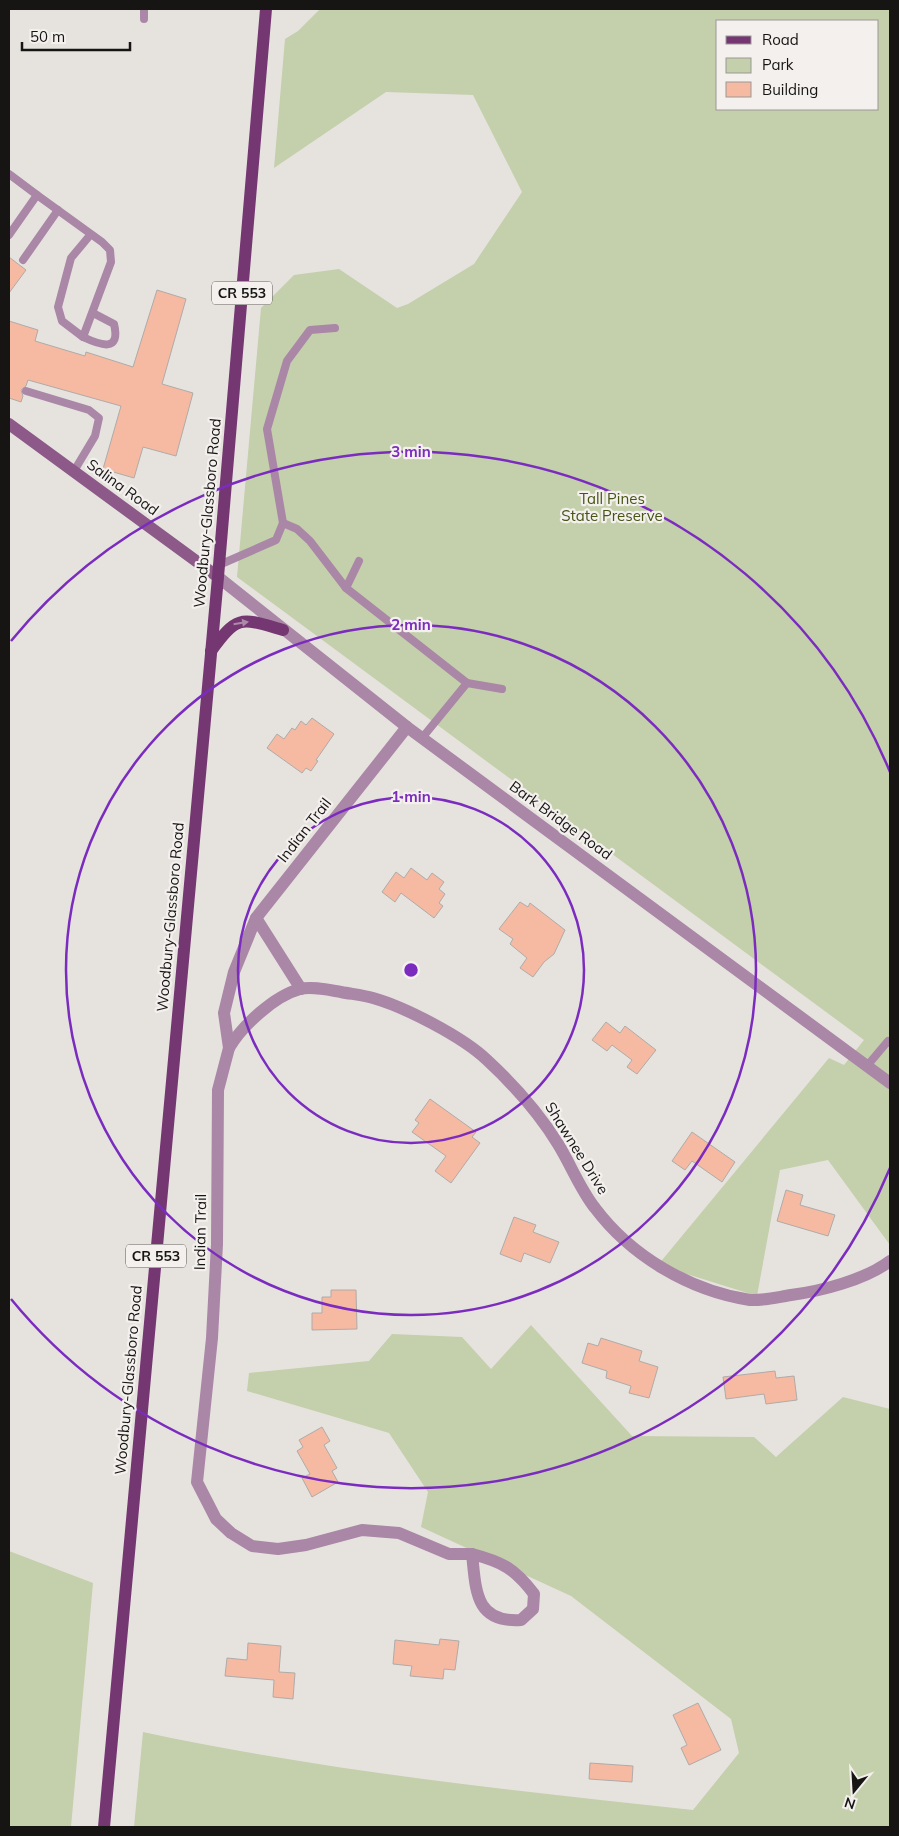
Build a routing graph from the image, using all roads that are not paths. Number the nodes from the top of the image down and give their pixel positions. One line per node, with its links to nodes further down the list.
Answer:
1 (144, 9): 3 (lane)
2 (266, 9): 18 (main road, Woodbury-Glassboro Road / CR 553)
3 (144, 19)
4 (9, 174): 5 (lane)
5 (37, 195): 6 (lane); 8 (lane)
6 (58, 210): 7 (lane); 9 (lane)
7 (91, 234): 10 (lane); 12 (lane)
8 (9, 236)
9 (23, 260)
10 (93, 314): 12 (lane); 12 (lane)
11 (335, 328): 16 (lane)
12 (84, 337)
13 (26, 391): 15 (lane)
14 (9, 424): 15 (street, Salina Road)
15 (74, 471): 18 (street, Salina Road)
16 (283, 523): 18 (lane); 19 (lane)
17 (359, 562): 19 (lane)
18 (219, 571): 20 (street, Bark Bridge Road); 21 (main road, Woodbury-Glassboro Road / CR 553)
19 (346, 588): 22 (lane)
20 (283, 630): 21 (main road, one-way to 20); 24 (street, Bark Bridge Road)
21 (211, 650): 34 (main road, Woodbury-Glassboro Road / CR 553)
22 (467, 683): 23 (lane); 25 (lane)
23 (502, 689)
24 (406, 727): 25 (street, Bark Bridge Road); 26 (street, Indian Trail)
25 (422, 738): 30 (street, Bark Bridge Road)
26 (256, 918): 27 (street); 29 (street, Indian Trail)
27 (301, 989): 29 (street); 32 (street, Shawnee Drive)
28 (889, 1040): 30 (lane)
29 (229, 1048): 33 (street, Indian Trail)
30 (867, 1066): 31 (street, Bark Bridge Road)
31 (890, 1083)
32 (890, 1261)
33 (472, 1554): 33 (street, Indian Trail)
34 (104, 1827)

